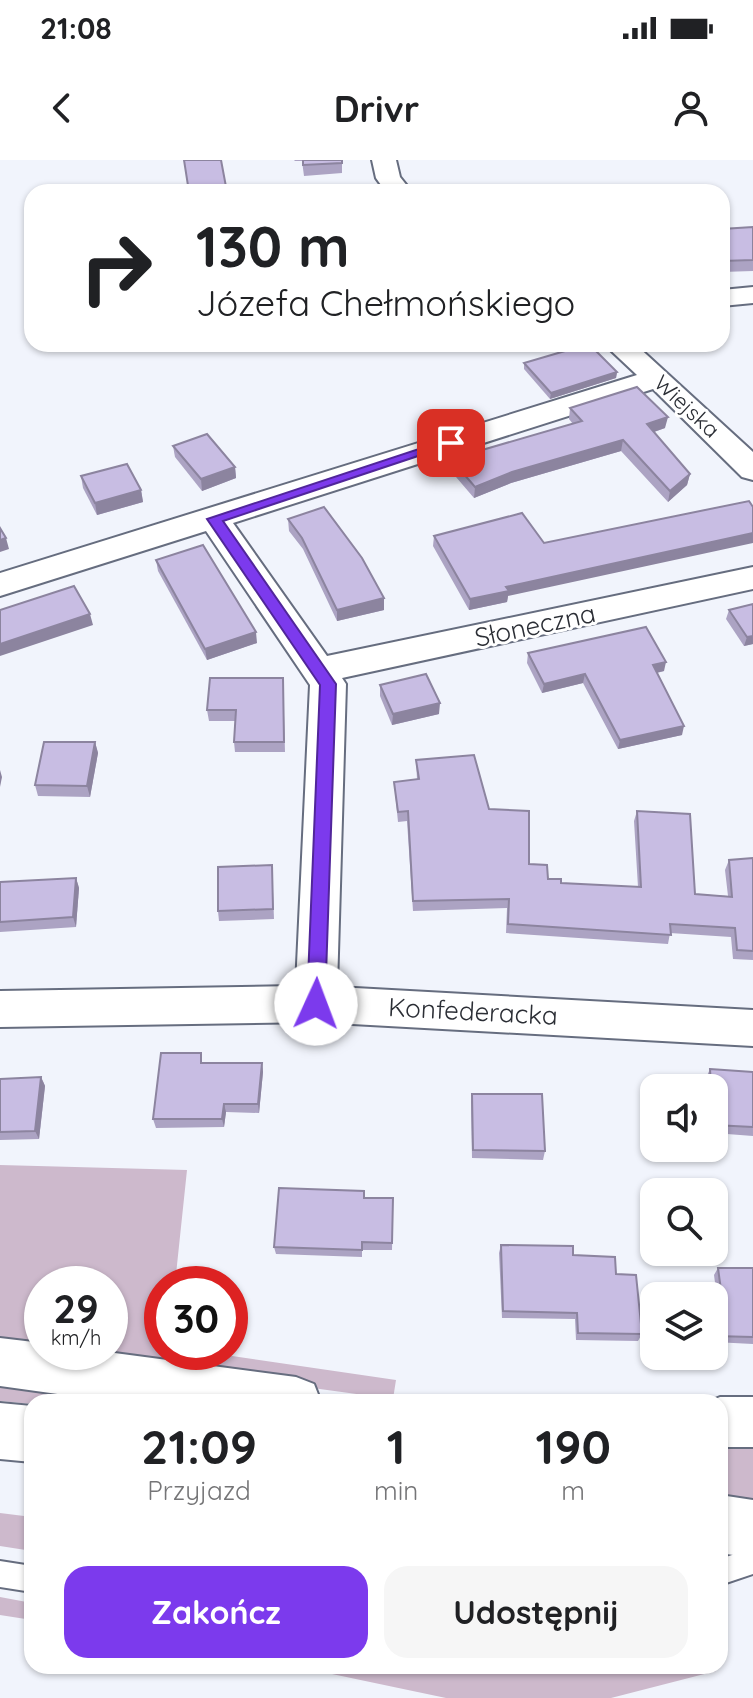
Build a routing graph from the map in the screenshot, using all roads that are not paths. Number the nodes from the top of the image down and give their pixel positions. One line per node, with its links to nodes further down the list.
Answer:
1 (384, 160): 2 (street)
2 (393, 184)
3 (753, 295): 4 (street)
4 (730, 297)
5 (627, 352): 6 (street, Wiejska)
6 (658, 378): 7 (street, Wiejska); 8 (street)
7 (753, 470)
8 (214, 519): 10 (street); 11 (street)
9 (753, 578): 11 (street, Słoneczna)
10 (0, 585)
11 (318, 671): 12 (street)
12 (316, 1004): 13 (street, Konfederacka); 14 (street, Konfederacka)
13 (0, 1009)
14 (753, 1028)
15 (0, 1362): 16 (street)
16 (237, 1394)
17 (728, 1422): 18 (street)
18 (753, 1422)
19 (0, 1431): 20 (street)
20 (24, 1433)
21 (728, 1525): 22 (street)
22 (753, 1529)
23 (753, 1561): 24 (lane)
24 (728, 1569)
25 (0, 1574): 26 (lane)
26 (24, 1578)

